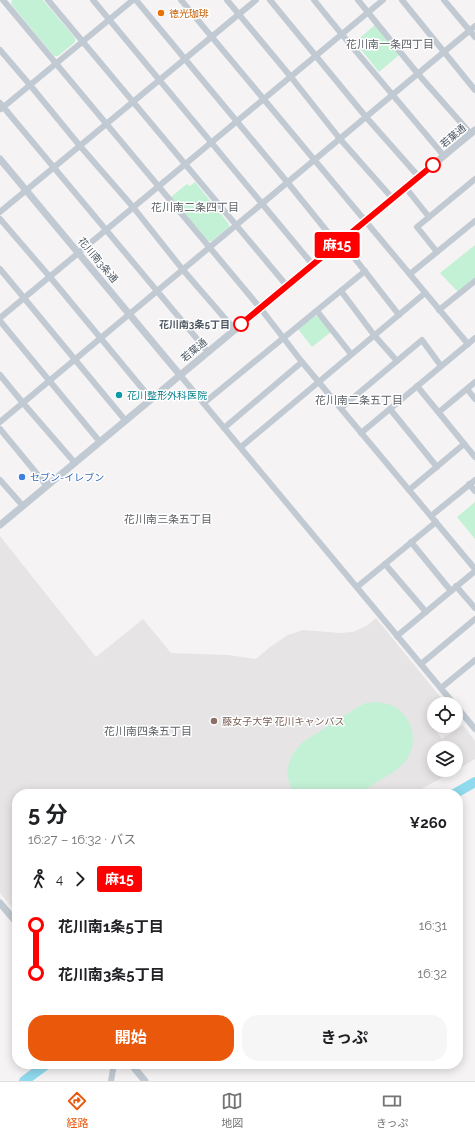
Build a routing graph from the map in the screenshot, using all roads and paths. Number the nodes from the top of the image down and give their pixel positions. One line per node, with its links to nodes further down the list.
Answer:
1 (48, 0): 22 (street)
2 (93, 0): 16 (street)
3 (134, 0): 16 (street); 26 (street)
4 (181, 0): 20 (street)
5 (227, 0): 15 (street)
6 (256, 0): 15 (street)
7 (270, 0): 25 (street)
8 (314, 0): 19 (street)
9 (358, 0): 14 (street)
10 (383, 0): 14 (street)
11 (402, 0): 24 (street)
12 (444, 0): 18 (street)
13 (3, 1): 27 (street)
14 (368, 12): 19 (street); 28 (street)
15 (239, 14): 20 (street); 29 (street)
16 (109, 20): 22 (street); 30 (street)
17 (475, 26): 18 (street)
18 (470, 31): 21 (street); 24 (street)
19 (341, 35): 25 (street); 33 (street)
20 (212, 37): 26 (street); 34 (street)
21 (475, 37)
22 (82, 41): 27 (street); 35 (street)
23 (0, 50): 31 (street)
24 (444, 52): 28 (street); 32 (street)
25 (315, 56): 29 (street); 37 (street)
26 (185, 58): 30 (street); 38 (street)
27 (56, 63): 31 (street); 39 (street)
28 (418, 74): 33 (street); 40 (street)
29 (291, 77): 34 (street); 41 (street)
30 (160, 80): 35 (street); 42 (street)
31 (30, 84): 36 (street); 43 (street)
32 (475, 90)
33 (394, 94): 37 (street); 44 (street)
34 (264, 99): 38 (street); 46 (street)
35 (133, 102): 39 (street); 47 (street)
36 (1, 107): 48 (street)
37 (366, 117): 41 (street); 49 (street)
38 (237, 122): 42 (street); 51 (street)
39 (106, 124): 43 (street); 52 (street)
40 (473, 132): 44 (street, 若葉通)
41 (340, 139): 46 (street); 55 (street)
42 (211, 143): 47 (street); 56 (street)
43 (80, 146): 48 (street); 57 (street)
44 (444, 156): 49 (street, 若葉通)
45 (0, 159): 54 (street, 花川南3条通)
46 (315, 160): 51 (street); 61 (street)
47 (186, 164): 52 (street); 63 (street)
48 (54, 168): 54 (street); 64 (street)
49 (418, 177): 53 (street, 若葉通)
50 (475, 179): 59 (street)
51 (288, 182): 56 (street); 65 (street)
52 (159, 186): 57 (street); 66 (street)
53 (406, 188): 55 (street, 若葉通); 59 (street)
54 (26, 190): 58 (street); 68 (street, 花川南3条通)
55 (393, 199): 61 (street, 若葉通)
56 (262, 204): 63 (street); 69 (street)
57 (133, 207): 64 (street); 71 (street)
58 (0, 212)
59 (429, 217): 67 (street)
60 (0, 219): 74 (street)
61 (366, 222): 65 (street, 若葉通); 73 (street)
62 (474, 224): 67 (street)
63 (236, 226): 66 (street); 76 (street)
64 (106, 230): 68 (street); 77 (street)
65 (340, 243): 69 (street, 若葉通); 72 (street)
66 (210, 248): 71 (street); 82 (street)
67 (437, 252): 73 (street)
68 (79, 253): 74 (street); 85 (street, 花川南3条通)
69 (313, 265): 76 (street, 若葉通)
70 (0, 269): 81 (street)
71 (183, 270): 77 (street); 89 (street)
72 (365, 271): 78 (street); 86 (street)
73 (410, 274): 80 (street)
74 (50, 277): 81 (street); 91 (street)
75 (473, 283): 79 (street); 83 (street)
76 (287, 286): 82 (street, 若葉通)
77 (157, 291): 85 (street); 94 (street)
78 (340, 291): 84 (street); 90 (street)
79 (475, 291)
80 (425, 293): 83 (street); 86 (street)
81 (24, 298): 87 (street); 96 (street)
82 (261, 308): 89 (street, 若葉通); 92 (street)
83 (439, 310): 93 (street)
84 (317, 311): 92 (street); 95 (street)
85 (130, 314): 91 (street); 101 (street, 花川南3条通)
86 (399, 315): 90 (street)
87 (0, 318)
88 (0, 321): 102 (street)
89 (235, 330): 94 (street, 若葉通)
90 (374, 335): 95 (street); 97 (street)
91 (101, 338): 96 (street); 107 (street)
92 (283, 339): 98 (street); 110 (street)
93 (472, 342): 99 (street)
94 (208, 352): 101 (street, 若葉通)
95 (351, 354): 103 (street)
96 (75, 360): 102 (street); 114 (street)
97 (397, 361): 99 (street); 111 (street)
98 (302, 362): 103 (street); 116 (street)
99 (441, 366): 105 (street)
100 (0, 375): 109 (street)
101 (180, 375): 107 (street, 若葉通); 110 (street)
102 (49, 381): 109 (street); 119 (street)
103 (318, 381): 111 (street); 121 (street)
104 (475, 382): 106 (street)
105 (417, 386): 112 (street); 113 (street)
106 (467, 389): 108 (street); 113 (street)
107 (151, 399): 114 (street, 若葉通)
108 (475, 399)
109 (23, 403): 115 (street); 123 (street)
110 (204, 403): 116 (street)
111 (341, 408): 118 (street)
112 (390, 409): 118 (street); 124 (street)
113 (439, 412): 120 (street)
114 (125, 420): 119 (street, 若葉通)
115 (0, 422)
116 (224, 428): 121 (street)
117 (0, 429): 128 (street)
118 (361, 433): 129 (street)
119 (100, 442): 123 (street, 若葉通)
120 (464, 444): 122 (street); 124 (street)
121 (240, 447): 139 (street)
122 (475, 457)
123 (75, 463): 128 (street, 若葉通)
124 (437, 467): 129 (street)
125 (0, 480): 131 (street)
126 (475, 480): 127 (street)
127 (469, 484): 130 (street); 132 (street)
128 (47, 486): 131 (street, 若葉通)
129 (409, 490): 132 (street)
130 (475, 491)
131 (23, 506): 134 (street, 若葉通)
132 (431, 516): 133 (street)
133 (436, 522): 135 (street); 137 (street)
134 (0, 525)
135 (411, 542): 136 (street); 140 (street)
136 (386, 564): 139 (street); 142 (street)
137 (475, 570): 138 (street)
138 (456, 586): 140 (street); 141 (street)
139 (357, 587): 144 (street)
140 (451, 591): 142 (street)
141 (475, 608)
142 (426, 612): 144 (street)
143 (475, 619): 146 (street)
144 (397, 636): 146 (street)
145 (474, 662): 147 (street)
146 (421, 664): 147 (street)
147 (441, 688): 148 (street)
148 (448, 697)
149 (463, 715): 150 (street)
150 (475, 729)
151 (0, 903): 152 (street)
152 (12, 917)
153 (113, 1069): 155 (street)
154 (135, 1069): 156 (street)
155 (111, 1081)
156 (145, 1081)

